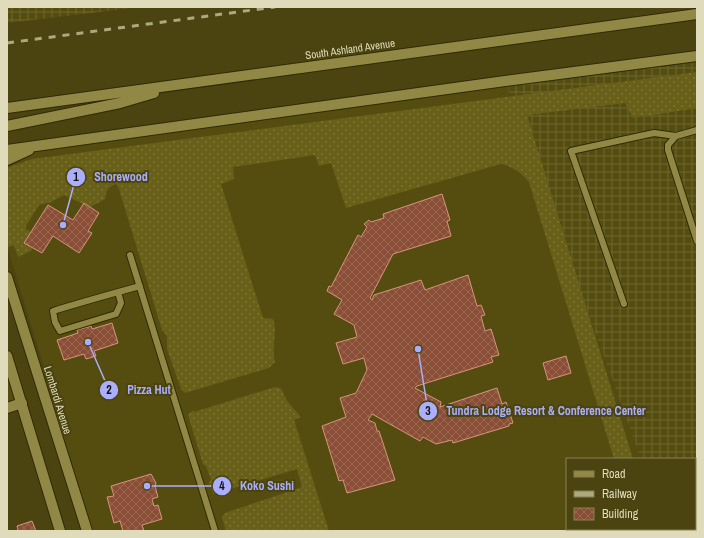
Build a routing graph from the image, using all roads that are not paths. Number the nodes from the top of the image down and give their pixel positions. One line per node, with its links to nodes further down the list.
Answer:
1 (697, 14): 5 (main road, South Ashland Avenue)
2 (697, 53): 4 (main road)
3 (697, 56): 4 (main road)
4 (669, 60): 10 (main road)
5 (176, 85): 6 (main road, South Ashland Avenue); 7 (main road)
6 (7, 108)
7 (7, 126)
8 (697, 130): 9 (lane)
9 (676, 136): 13 (lane); 18 (lane)
10 (36, 146): 11 (main road); 12 (main road)
11 (7, 150)
12 (7, 160)
13 (697, 241)
14 (130, 255): 16 (lane)
15 (7, 277): 23 (main road, Lombardi Avenue)
16 (140, 286): 17 (lane); 24 (lane)
17 (118, 292): 17 (lane)
18 (624, 304)
19 (7, 356): 20 (main road)
20 (22, 403): 21 (main road); 22 (main road)
21 (7, 408)
22 (60, 531)
23 (86, 531)
24 (215, 531)

